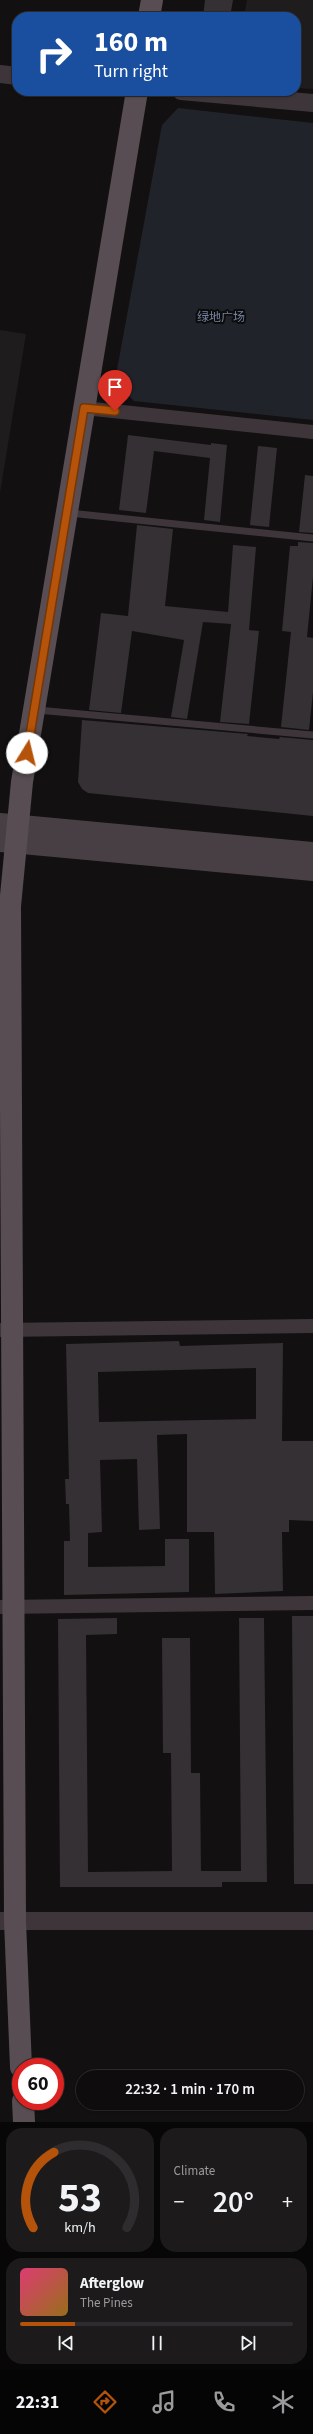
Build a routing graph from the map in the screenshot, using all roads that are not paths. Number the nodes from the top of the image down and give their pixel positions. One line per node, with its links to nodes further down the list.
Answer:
1 (152, 0): 2 (main road)
2 (150, 12)
3 (0, 74): 4 (street)
4 (12, 75)
5 (136, 96): 8 (main road)
6 (236, 96): 7 (street)
7 (313, 103)
8 (84, 408): 9 (street); 10 (main road)
9 (313, 432)
10 (67, 513): 11 (lane); 12 (main road)
11 (313, 538)
12 (34, 710): 13 (lane); 14 (main road)
13 (313, 735)
14 (8, 833): 15 (main road); 16 (main road); 18 (main road)
15 (313, 852)
16 (313, 871)
17 (313, 1326): 18 (street)
18 (6, 1330): 20 (main road)
19 (313, 1603): 20 (street)
20 (7, 1606): 22 (main road)
21 (313, 1920): 22 (street)
22 (8, 1921): 23 (main road)
23 (21, 2058)
24 (23, 2110): 25 (main road)
25 (24, 2122)

